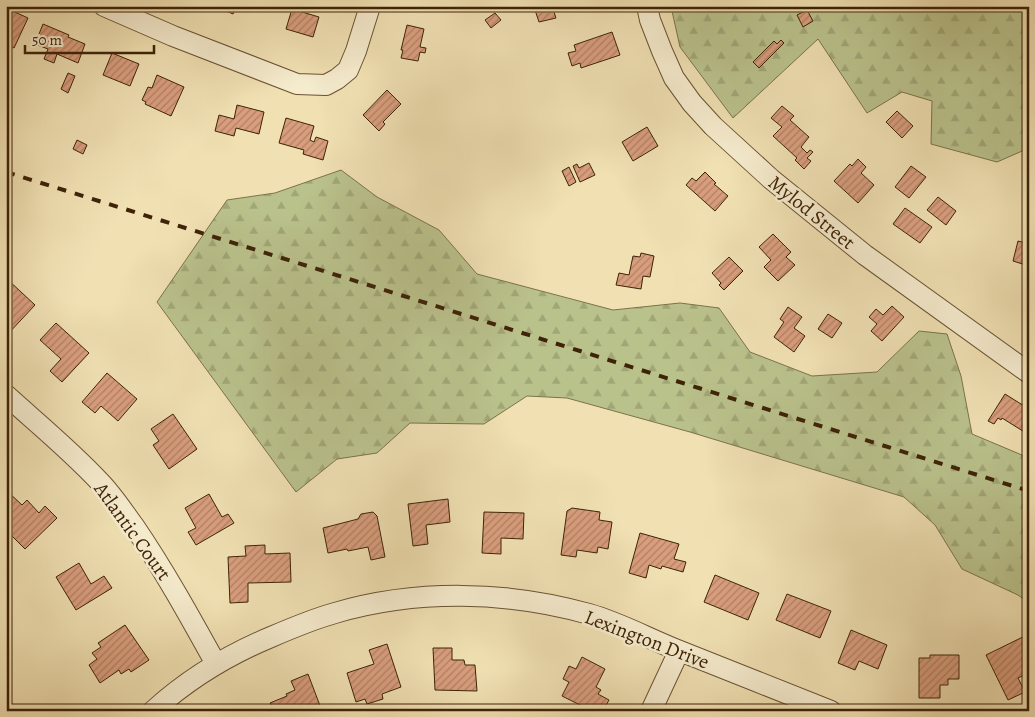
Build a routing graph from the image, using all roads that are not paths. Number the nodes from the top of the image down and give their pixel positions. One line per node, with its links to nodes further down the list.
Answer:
1 (104, 6): 2 (street)
2 (370, 6)
3 (647, 6): 4 (street, Mylod Street)
4 (1029, 373)
5 (6, 395): 7 (street, Atlantic Court)
6 (679, 651): 7 (street, Lexington Drive); 9 (street); 10 (street, Lexington Drive)
7 (216, 664): 8 (street, Lexington Drive)
8 (153, 711)
9 (651, 711)
10 (831, 711)

